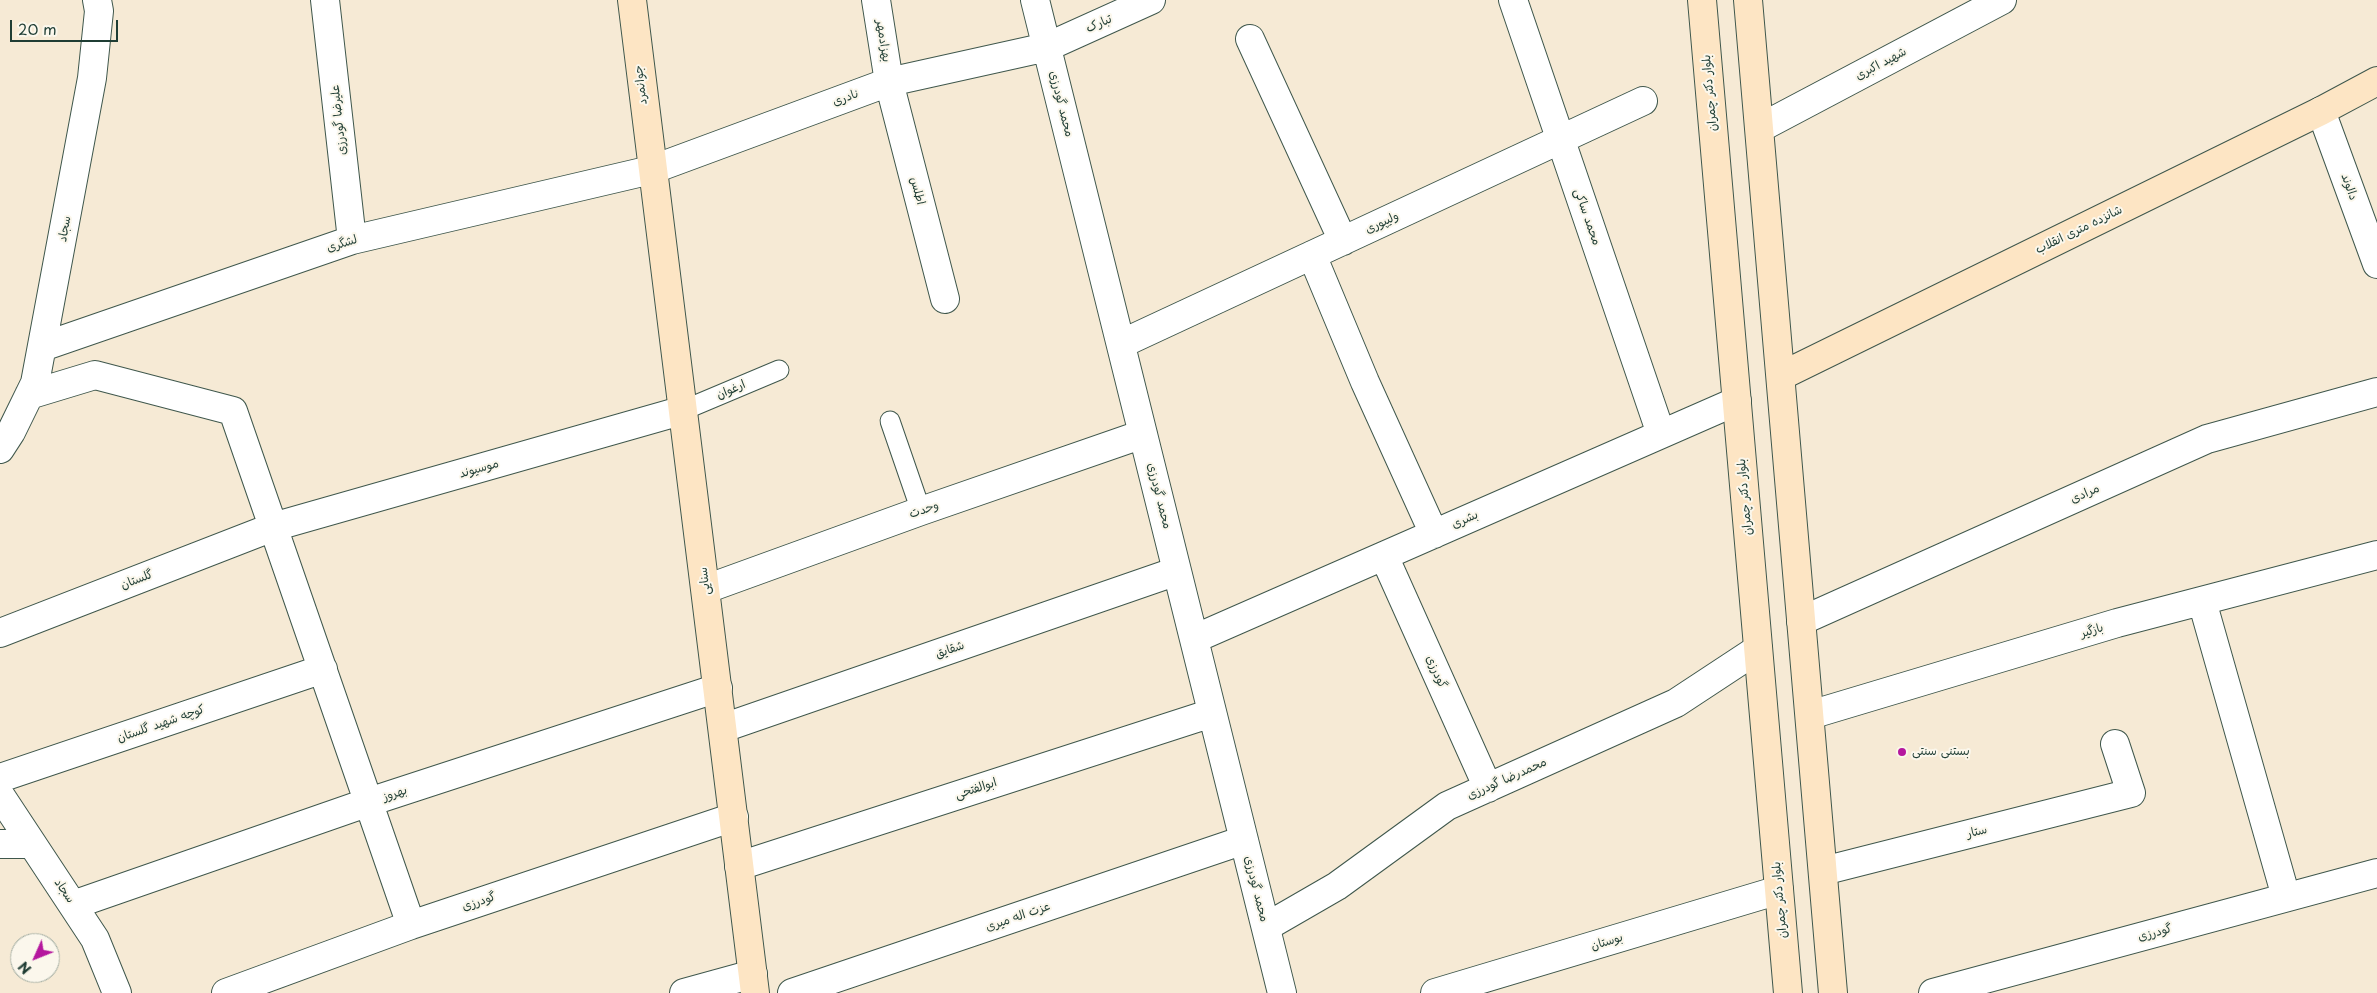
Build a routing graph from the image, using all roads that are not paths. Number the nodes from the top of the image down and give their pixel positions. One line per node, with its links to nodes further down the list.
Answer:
1 (97, 0): 26 (street, سجاد)
2 (326, 0): 20 (street, علیرضا گودرزی)
3 (632, 0): 19 (main road, جوانمرد)
4 (876, 0): 13 (street, بهزادمهر)
5 (1035, 0): 12 (street, محمد گودرزی)
6 (1151, 0): 12 (street, تبارک)
7 (1513, 0): 18 (street, محمد ساکی)
8 (1702, 0): 31 (main road, بلوار دکتر چمران)
9 (1748, 0): 17 (main road)
10 (2002, 0): 17 (street, شهید اکبری)
11 (1250, 39): 21 (street)
12 (1047, 47): 13 (street, نادری); 25 (street, محمد گودرزی)
13 (889, 82): 19 (street, نادری); 24 (street, اطلس)
14 (2377, 82): 16 (main road, شانزده متری انقلاب)
15 (1643, 101): 18 (street, ولیپوری)
16 (2321, 111): 23 (street, دالوند); 28 (main road, شانزده متری انقلاب)
17 (1760, 128): 28 (main road)
18 (1561, 140): 21 (street, ولیپوری); 35 (street, محمد ساکی)
19 (651, 170): 20 (street, لشگری); 32 (main road, سنایی)
20 (352, 240): 26 (street, لشگری)
21 (1344, 241): 22 (street, ولیپوری)
22 (1312, 255): 25 (street, ولیپوری); 39 (street)
23 (2377, 264)
24 (945, 299)
25 (1121, 344): 34 (street, محمد گودرزی)
26 (42, 347): 30 (street, سجاد)
27 (779, 370): 32 (lane, ارغوان)
28 (1780, 376): 45 (main road)
29 (2377, 392): 45 (street, مرادی)
30 (29, 395): 36 (street, سجاد); 38 (street)
31 (1737, 401): 35 (street, بشری); 48 (main road, بلوار دکتر چمران)
32 (684, 410): 38 (street, موسیوند); 43 (main road, سنایی)
33 (890, 420): 37 (lane)
34 (1143, 434): 37 (street, وحدت); 42 (street, محمد گودرزی)
35 (1661, 434): 39 (street, بشری)
36 (0, 449)
37 (921, 511): 43 (street, وحدت)
38 (273, 527): 46 (street, گلستان); 49 (street)
39 (1434, 534): 41 (street, بشری)
40 (2377, 555): 44 (street, بازگیر)
41 (1384, 556): 47 (street, بشری); 56 (street, گودرزی)
42 (1177, 571): 47 (street, محمد گودرزی); 53 (street, شقایق)
43 (706, 589): 50 (main road, سنایی)
44 (2202, 601): 52 (street, بازگیر); 67 (street)
45 (1802, 621): 52 (main road)
46 (0, 633)
47 (1194, 639): 51 (street, محمد گودرزی)
48 (1758, 649): 56 (street, محمدرضا گودرزی); 66 (main road, بلوار دکتر چمران)
49 (322, 669): 55 (street, کوچه شهید گلستان); 58 (street)
50 (718, 688): 53 (main road, سنایی); 58 (street, بهروز)
51 (1212, 713): 60 (street, محمد گودرزی); 63 (street, ابوالفتحی)
52 (1810, 715): 64 (main road)
53 (723, 728): 59 (main road, سنایی)
54 (2115, 744): 64 (street, ستار)
55 (0, 778)
56 (1488, 788): 70 (street, محمدرضا گودرزی)
57 (0, 795): 62 (street, سجاد)
58 (369, 802): 68 (street, بهروز); 69 (street)
59 (734, 817): 63 (main road, سنایی); 69 (street, گودرزی)
60 (1244, 840): 70 (street, محمد گودرزی); 75 (street, عزت اله میری)
61 (0, 844): 62 (street)
62 (32, 844): 68 (street, سجاد)
63 (739, 866): 71 (main road, سنایی)
64 (1823, 872): 79 (main road)
65 (2377, 873): 67 (street, گودرزی)
66 (1779, 890): 77 (street, بوستان); 78 (main road, بلوار دکتر چمران)
67 (2286, 897): 80 (street, گودرزی)
68 (73, 905): 72 (street, سجاد)
69 (411, 924): 73 (street, گودرزی)
70 (1266, 927): 76 (street, محمد گودرزی)
71 (754, 983): 74 (street)
72 (117, 993)
73 (226, 993)
74 (684, 993)
75 (792, 993)
76 (1282, 993)
77 (1435, 993)
78 (1788, 993)
79 (1833, 993)
80 (1933, 993)

